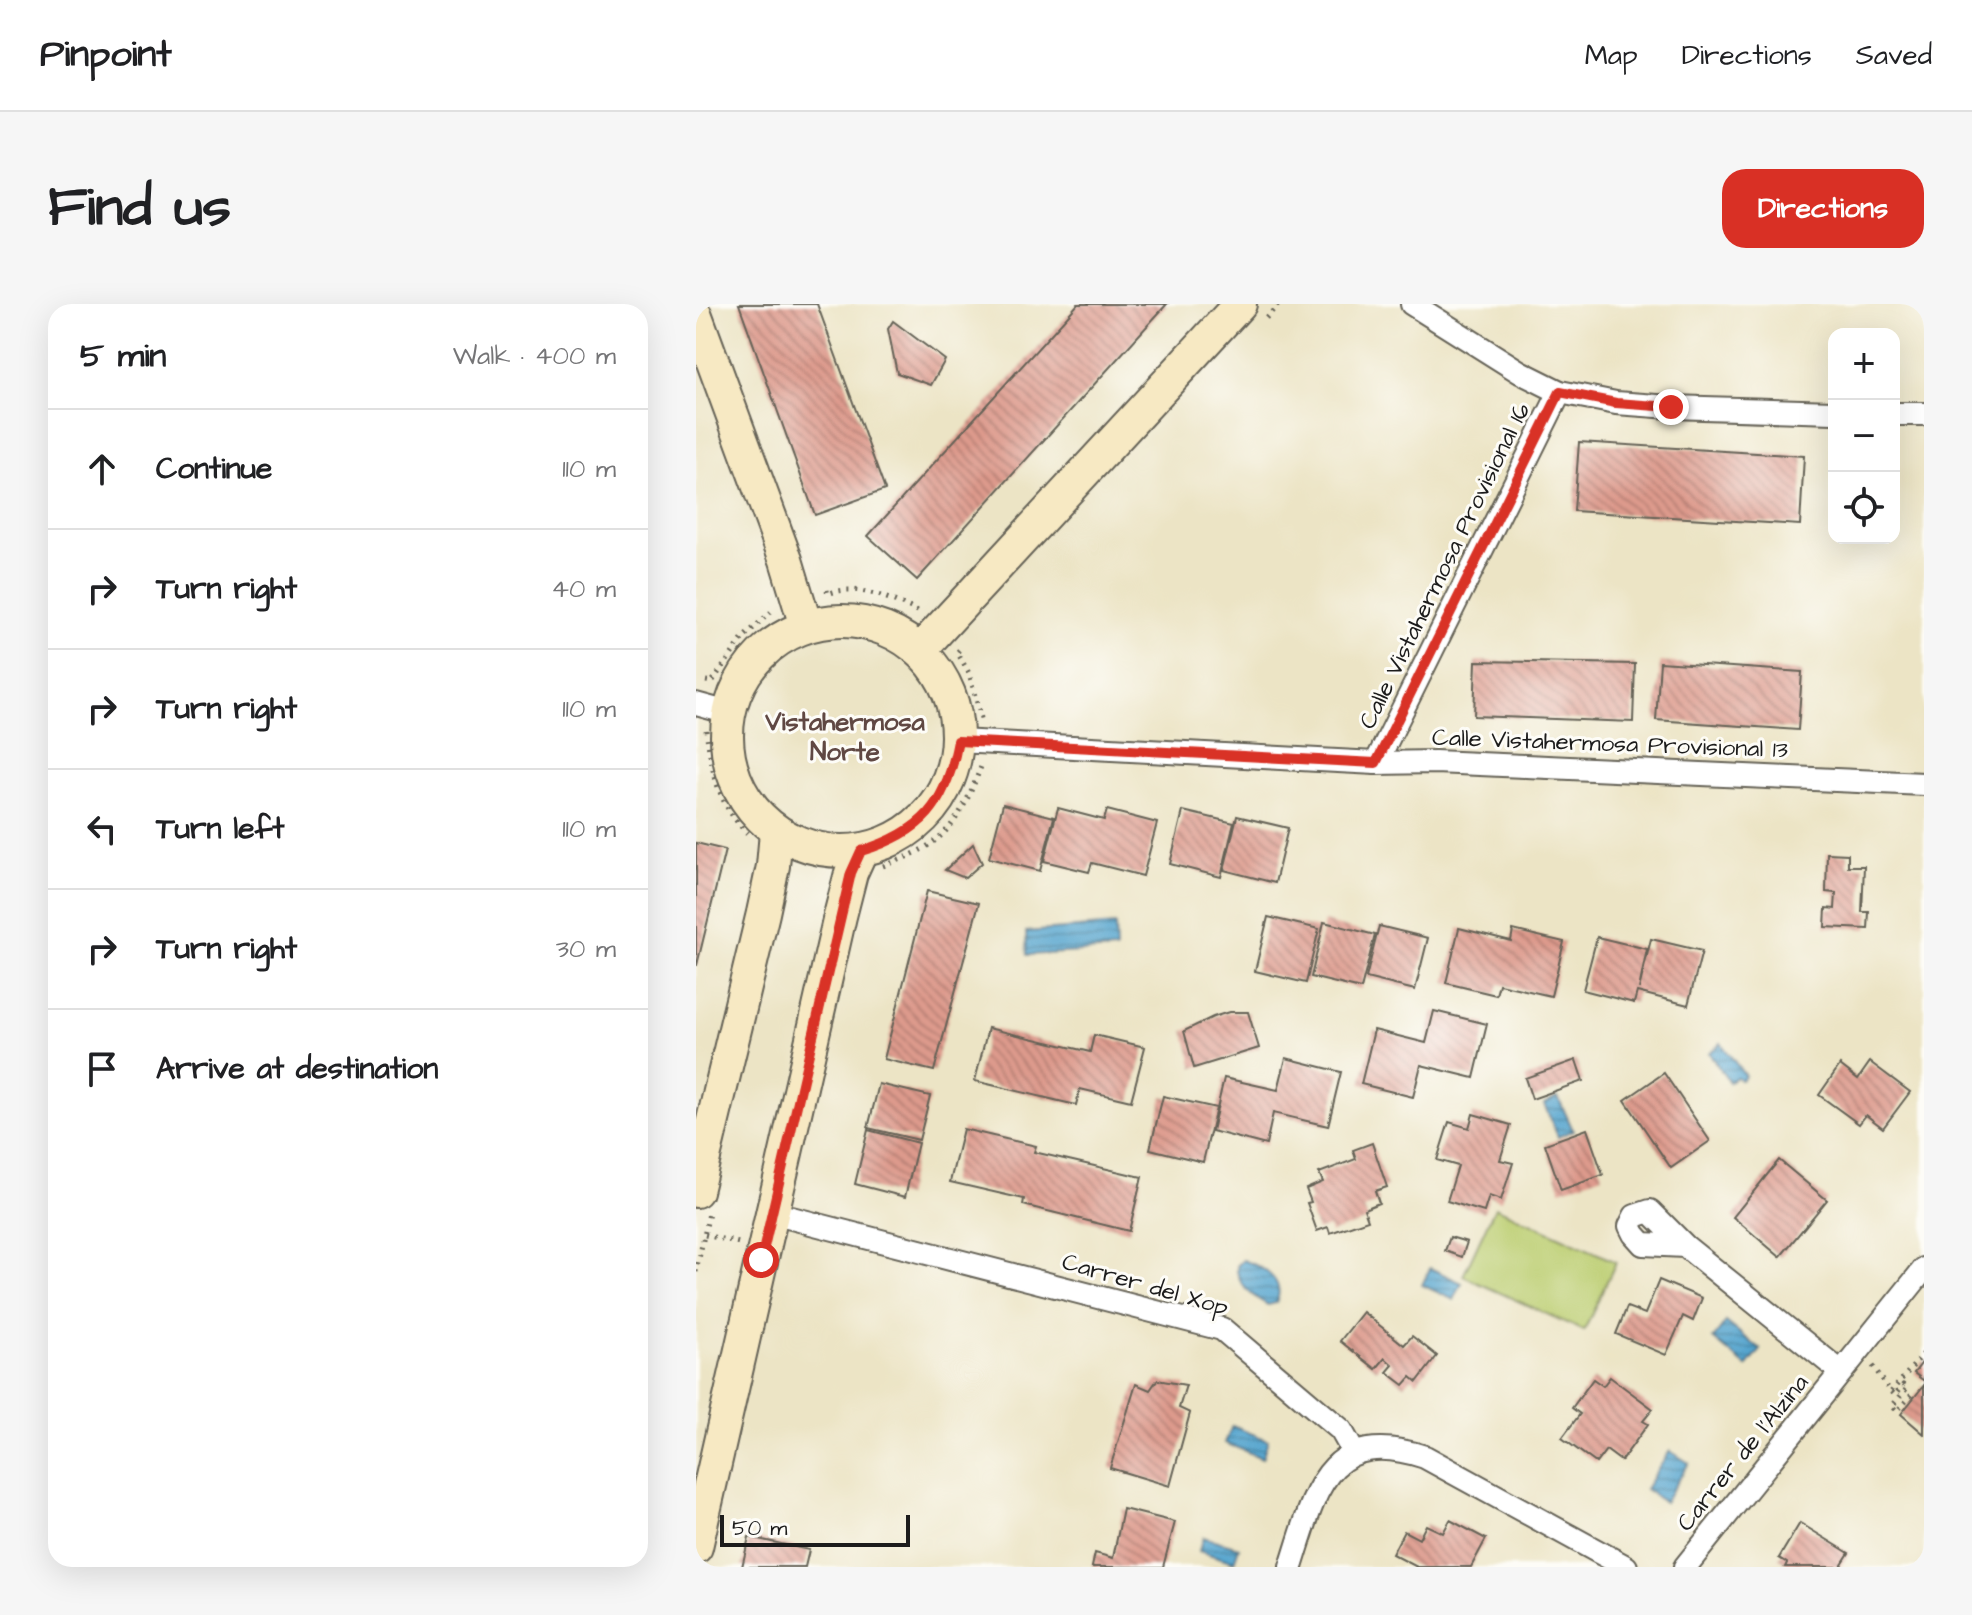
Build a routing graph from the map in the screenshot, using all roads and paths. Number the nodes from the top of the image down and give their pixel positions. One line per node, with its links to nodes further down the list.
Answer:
1 (1240, 304): 9 (street)
2 (1412, 304): 4 (street)
3 (696, 316): 8 (street)
4 (1560, 392): 5 (street); 13 (street, Calle Vistahermosa Provisional 16)
5 (1828, 412)
6 (1900, 414): 7 (street)
7 (1924, 414)
8 (806, 626): 9 (street); 11 (street)
9 (920, 650): 12 (street)
10 (696, 704): 11 (street)
11 (729, 713): 15 (street)
12 (958, 741): 13 (street, Calle Vistahermosa Provisional 13); 16 (street)
13 (1376, 763): 14 (street, Calle Vistahermosa Provisional 13)
14 (1924, 784)
15 (776, 832): 16 (street); 17 (street)
16 (861, 851): 18 (street)
17 (696, 1191)
18 (772, 1213): 28 (street, Carrer del Xop); 29 (street)
19 (705, 1235): 20 (path)
20 (748, 1245)
21 (1685, 1246): 25 (street, Carrer de l'Alzina)
22 (1924, 1269): 23 (street, Carrer de l'Alzina)
23 (1857, 1352): 25 (street, Carrer de l'Alzina); 27 (path)
24 (1924, 1353): 26 (path)
25 (1841, 1372): 32 (street, Carrer de l'Alzina)
26 (1902, 1380): 27 (path); 27 (path)
27 (1891, 1392)
28 (1354, 1453): 30 (street); 31 (street)
29 (696, 1547)
30 (1291, 1567)
31 (1626, 1567)
32 (1685, 1567)

